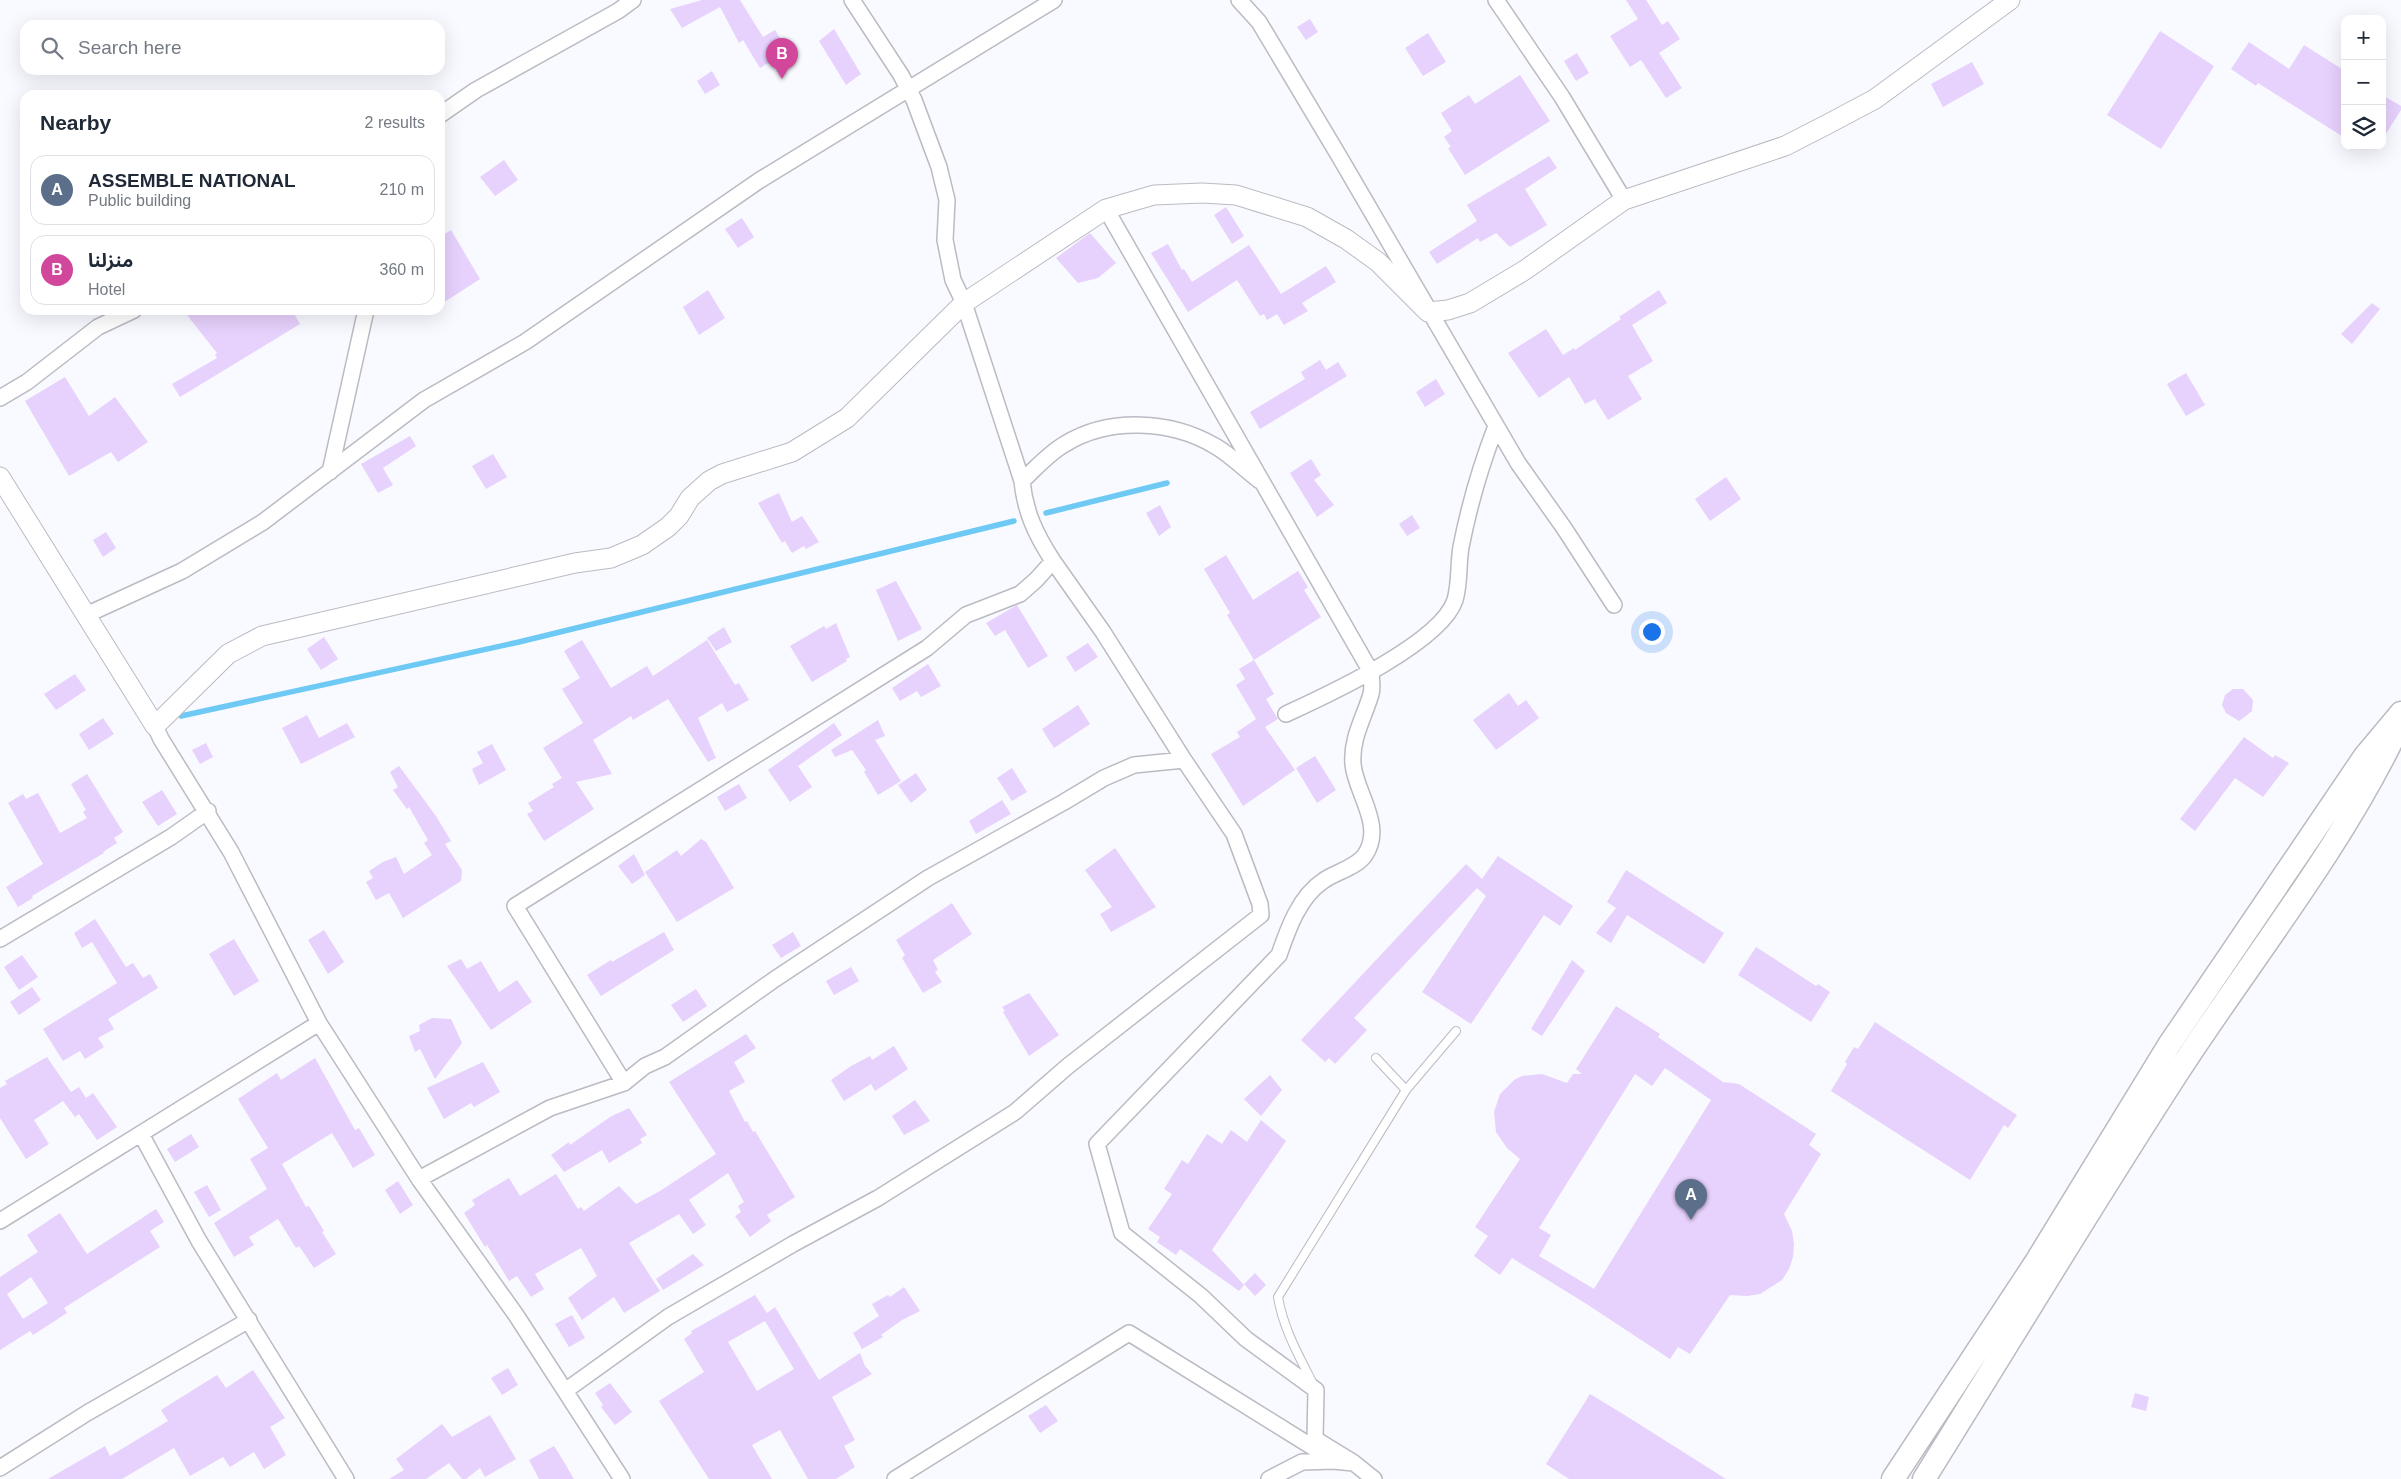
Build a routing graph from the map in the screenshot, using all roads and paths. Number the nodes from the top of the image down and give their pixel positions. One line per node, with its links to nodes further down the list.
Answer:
1 (633, 0): 8 (street)
2 (852, 0): 7 (street)
3 (1054, 0): 7 (street)
4 (1239, 0): 12 (street)
5 (1496, 0): 9 (street)
6 (2010, 0): 9 (street)
7 (908, 89): 11 (street); 17 (street)
8 (445, 112)
9 (1624, 200): 12 (street)
10 (1106, 208): 11 (street); 12 (street); 20 (street)
11 (964, 303): 19 (street); 28 (street)
12 (1428, 312): 16 (street)
13 (123, 315): 15 (street)
14 (365, 315): 17 (street)
15 (0, 398)
16 (1496, 426): 22 (street); 24 (street)
17 (330, 472): 23 (street)
18 (0, 477): 23 (street)
19 (1022, 481): 20 (street); 21 (street)
20 (1267, 487): 24 (street)
21 (1053, 561): 29 (street); 35 (street)
22 (1614, 605)
23 (86, 616): 28 (street)
24 (1370, 672): 26 (street); 41 (street)
25 (2401, 713): 51 (main road)
26 (1286, 714)
27 (2401, 721): 52 (main road)
28 (155, 726): 30 (street)
29 (1184, 760): 35 (street); 42 (street)
30 (208, 812): 31 (street); 32 (street)
31 (0, 939)
32 (319, 1023): 37 (street); 38 (street)
33 (1456, 1031): 36 (lane)
34 (1376, 1058): 36 (lane)
35 (624, 1083): 38 (street)
36 (1406, 1090): 41 (lane)
37 (141, 1134): 39 (street); 40 (street)
38 (419, 1179): 42 (street)
39 (0, 1221)
40 (249, 1320): 45 (street); 46 (street)
41 (1316, 1390): 44 (street)
42 (565, 1391): 47 (street)
43 (1334, 1460): 44 (street); 48 (street); 49 (street)
44 (1354, 1463): 50 (street)
45 (0, 1468)
46 (346, 1479)
47 (622, 1479)
48 (895, 1479)
49 (1269, 1479)
50 (1374, 1479)
51 (1892, 1479)
52 (1924, 1479)

